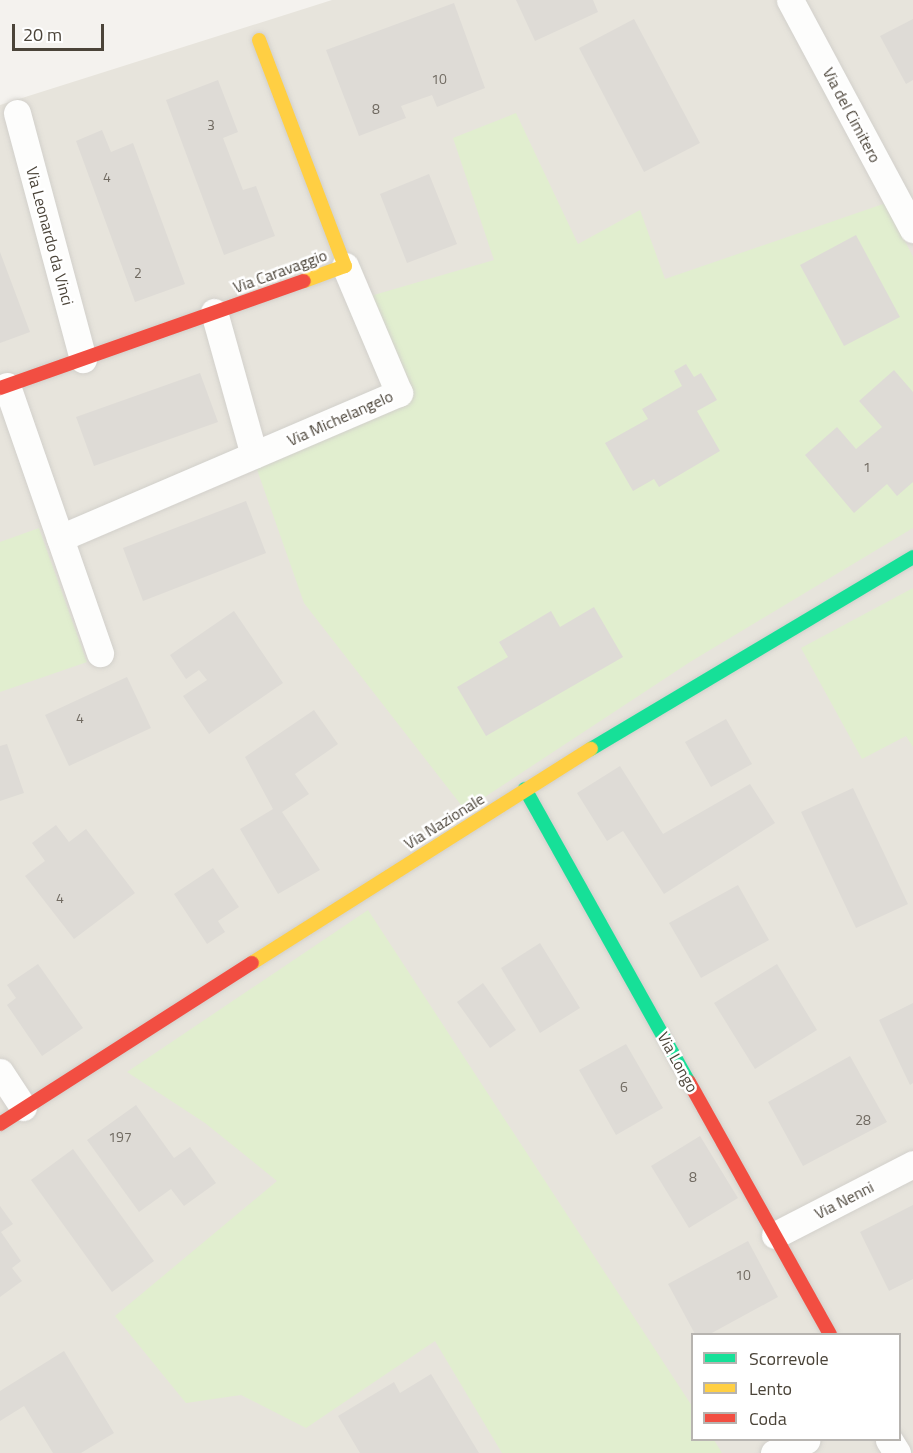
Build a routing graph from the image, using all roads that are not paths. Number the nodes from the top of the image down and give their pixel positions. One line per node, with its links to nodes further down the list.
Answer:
1 (790, 0): 4 (street, Via del Cimitero)
2 (260, 40): 5 (street, Via Caravaggio)
3 (17, 113): 7 (street, Via Leonardo da Vinci)
4 (913, 229)
5 (345, 266): 6 (street, Via Caravaggio); 9 (street, Via Michelangelo)
6 (214, 312): 7 (street, Via Caravaggio); 9 (street)
7 (83, 359): 8 (street, Via Caravaggio)
8 (4, 387): 10 (street)
9 (254, 455): 10 (street, Via Michelangelo)
10 (60, 538): 12 (street)
11 (913, 557): 13 (street, Via Nazionale)
12 (100, 653)
13 (525, 789): 15 (street, Via Nazionale); 18 (street, Via Longo)
14 (0, 1072): 15 (street)
15 (23, 1107): 16 (street, Via Nazionale)
16 (0, 1124)
17 (913, 1164): 18 (street, Via Nenni)
18 (775, 1235): 19 (street, Via Longo)
19 (829, 1333)
20 (804, 1441): 21 (street)
21 (774, 1453)

